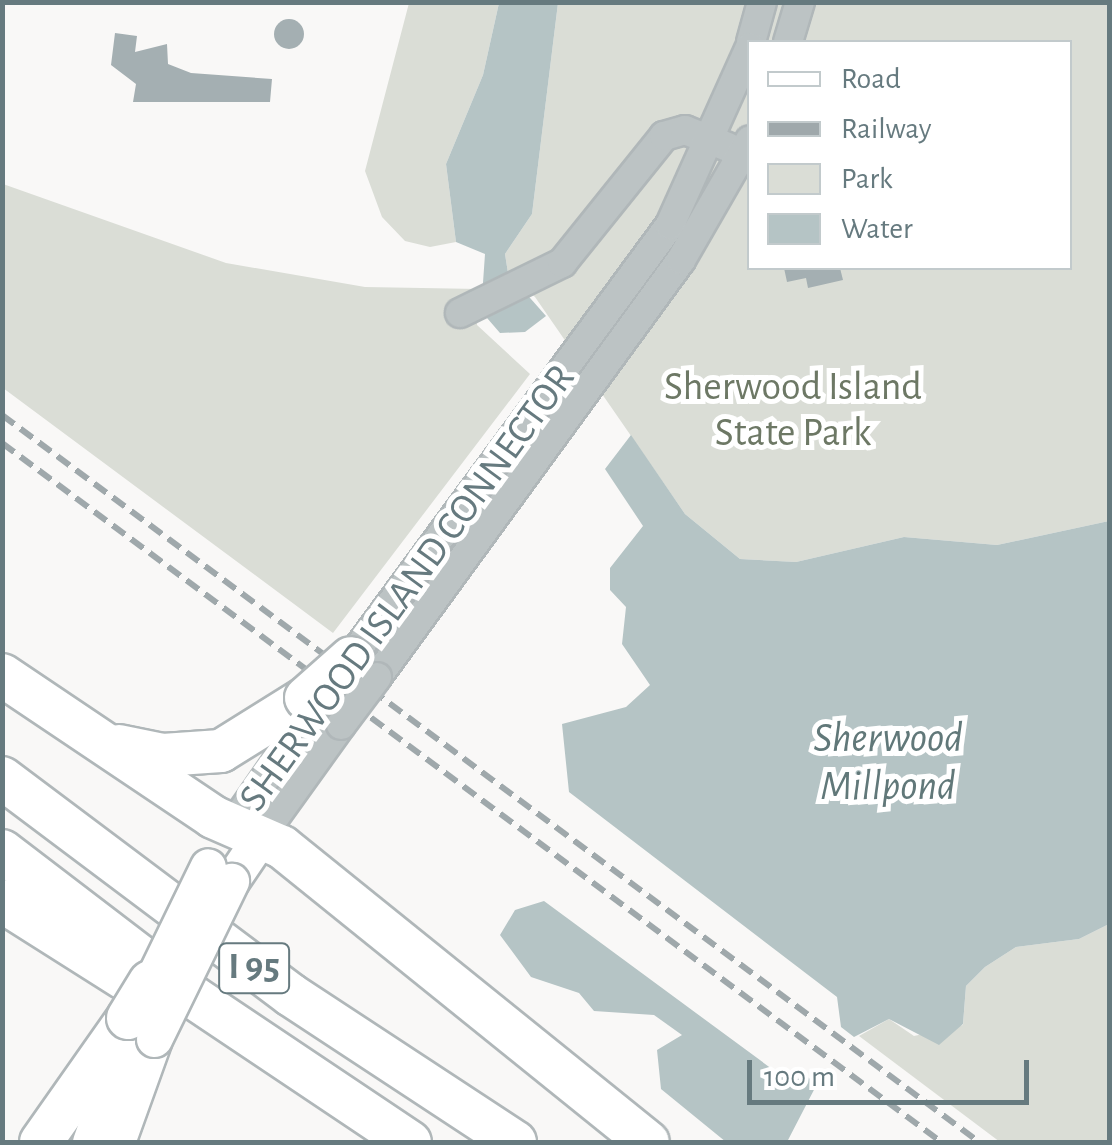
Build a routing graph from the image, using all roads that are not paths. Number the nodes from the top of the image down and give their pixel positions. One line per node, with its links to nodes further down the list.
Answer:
1 (762, 2): 3 (street, SHERWOOD ISLAND CONNECTOR)
2 (800, 2): 4 (street)
3 (751, 40)
4 (789, 40)
5 (747, 53): 6 (street, SHERWOOD ISLAND CONNECTOR)
6 (714, 141): 7 (street); 8 (street); 9 (street, SHERWOOD ISLAND CONNECTOR)
7 (746, 147): 9 (street, SHERWOOD ISLAND CONNECTOR)
8 (460, 313)
9 (364, 667): 11 (highway, bridge); 14 (street, SHERWOOD ISLAND CONNECTOR, bridge)
10 (2, 675): 12 (highway)
11 (311, 701): 12 (highway); 14 (street, SHERWOOD ISLAND CONNECTOR)
12 (101, 740): 14 (highway)
13 (2, 778): 23 (highway, I 95)
14 (247, 830): 16 (main road, SHERWOOD ISLAND CONNECTOR); 24 (highway)
15 (2, 851): 22 (highway, I 95)
16 (220, 874): 18 (main road, SHERWOOD ISLAND CONNECTOR, bridge); 18 (main road, SHERWOOD ISLAND CONNECTOR, bridge)
17 (2, 900): 22 (highway)
18 (141, 1015): 19 (highway); 20 (main road, SHERWOOD ISLAND CONNECTOR); 21 (main road, SHERWOOD ISLAND CONNECTOR)
19 (41, 1142)
20 (90, 1142)
21 (117, 1142)
22 (409, 1142)
23 (516, 1142)
24 (648, 1142)

